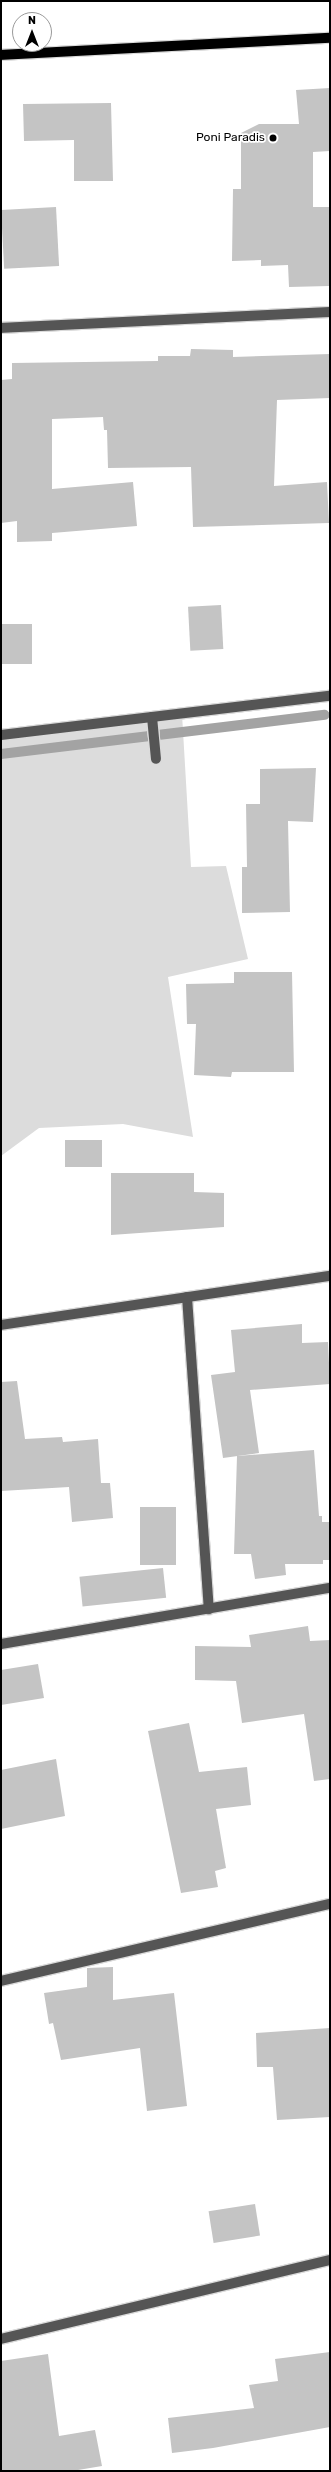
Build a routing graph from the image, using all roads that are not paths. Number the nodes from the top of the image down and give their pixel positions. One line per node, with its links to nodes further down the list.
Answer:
1 (330, 38): 2 (main road)
2 (1, 55)
3 (330, 312): 4 (street)
4 (1, 328)
5 (330, 696): 6 (street)
6 (152, 717): 7 (street); 8 (street)
7 (1, 735)
8 (156, 759)
9 (330, 1276): 10 (street)
10 (187, 1297): 11 (street); 13 (street)
11 (1, 1325)
12 (330, 1588): 13 (street)
13 (209, 1609): 14 (street)
14 (1, 1644)
15 (330, 1904): 16 (street)
16 (1, 1981)
17 (330, 2260): 18 (street)
18 (1, 2339)

